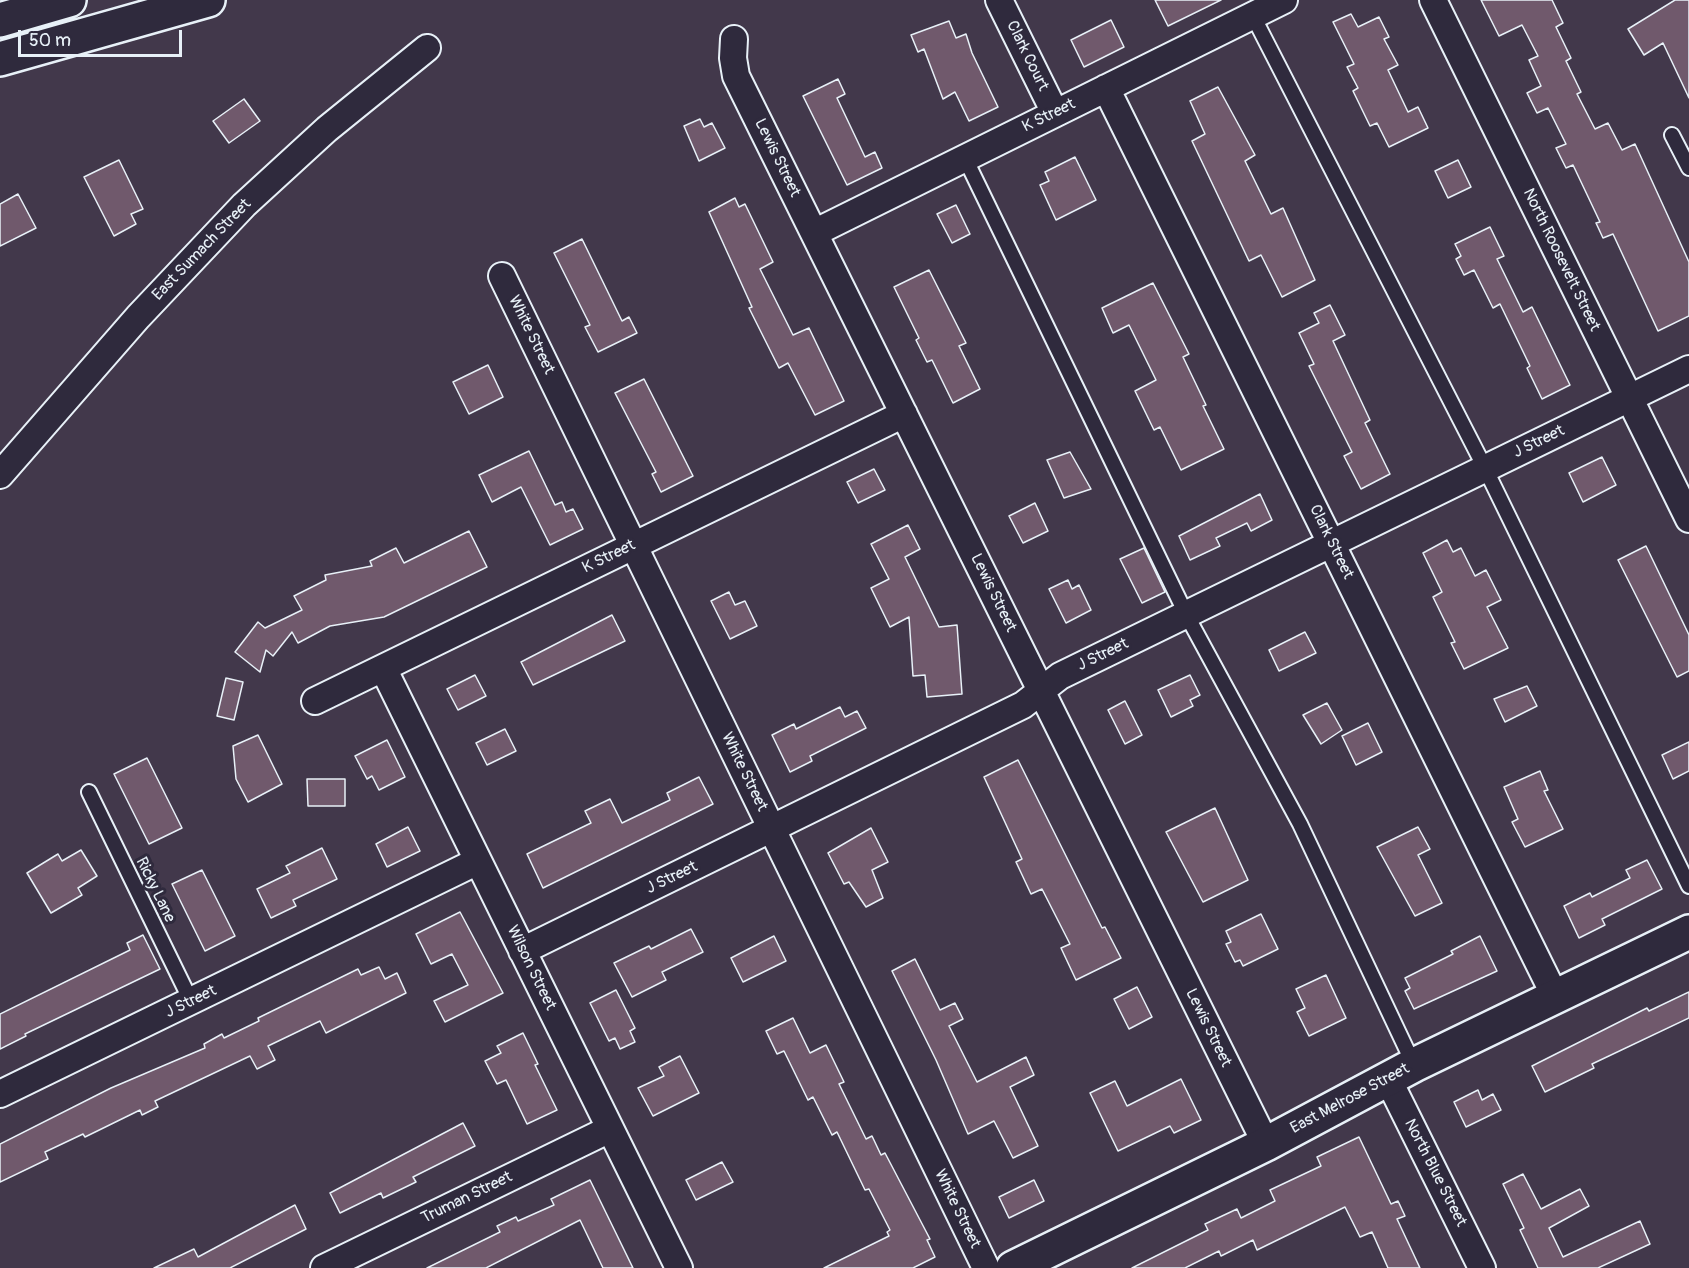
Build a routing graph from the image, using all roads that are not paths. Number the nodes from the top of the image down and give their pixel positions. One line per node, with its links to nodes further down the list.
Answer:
1 (69, 0): 6 (main road)
2 (208, 0): 9 (main road)
3 (999, 0): 11 (street, Clark Court)
4 (1433, 0): 18 (street, North Roosevelt Street)
5 (1266, 6): 10 (street, K Street); 20 (lane)
6 (0, 20)
7 (735, 39): 15 (street, Lewis Street)
8 (427, 48): 21 (street, East Sumach Street)
9 (0, 59)
10 (1106, 87): 11 (street, K Street); 23 (street, Clark Street)
11 (1054, 113): 13 (street, K Street)
12 (1672, 135): 14 (lane)
13 (965, 158): 15 (street, K Street); 25 (lane)
14 (1689, 168)
15 (814, 233): 19 (street, Lewis Street)
16 (502, 276): 24 (street, White Street)
17 (1689, 369): 18 (street, J Street)
18 (1629, 398): 20 (street, J Street); 22 (street, North Roosevelt Street)
19 (904, 414): 24 (street, K Street); 27 (street, Lewis Street)
20 (1485, 468): 23 (street, J Street); 32 (lane)
21 (0, 475)
22 (1689, 519)
23 (1332, 543): 25 (street, J Street); 35 (street, Clark Street)
24 (633, 545): 26 (street, K Street); 30 (street, White Street)
25 (1186, 614): 27 (street, J Street); 37 (lane)
26 (383, 668): 28 (street, K Street); 31 (street, Wilson Street)
27 (1041, 691): 30 (street, J Street); 40 (street, Lewis Street)
28 (315, 700)
29 (89, 792): 36 (lane, Ricky Lane)
30 (772, 829): 34 (street, J Street); 43 (street, White Street)
31 (478, 861): 34 (street, Wilson Street); 36 (street, J Street)
32 (1689, 886)
33 (1689, 932): 35 (main road, East Melrose Street)
34 (522, 951): 39 (street, Wilson Street)
35 (1555, 996): 37 (main road, East Melrose Street)
36 (191, 1001): 38 (street, J Street)
37 (1401, 1072): 40 (main road, East Melrose Street); 45 (street, North Blue Street)
38 (0, 1094)
39 (610, 1129): 41 (street, Truman Street); 42 (street, Wilson Street)
40 (1266, 1144): 44 (main road, East Melrose Street)
41 (324, 1268)
42 (680, 1268)
43 (986, 1268)
44 (1013, 1268)
45 (1482, 1268)

